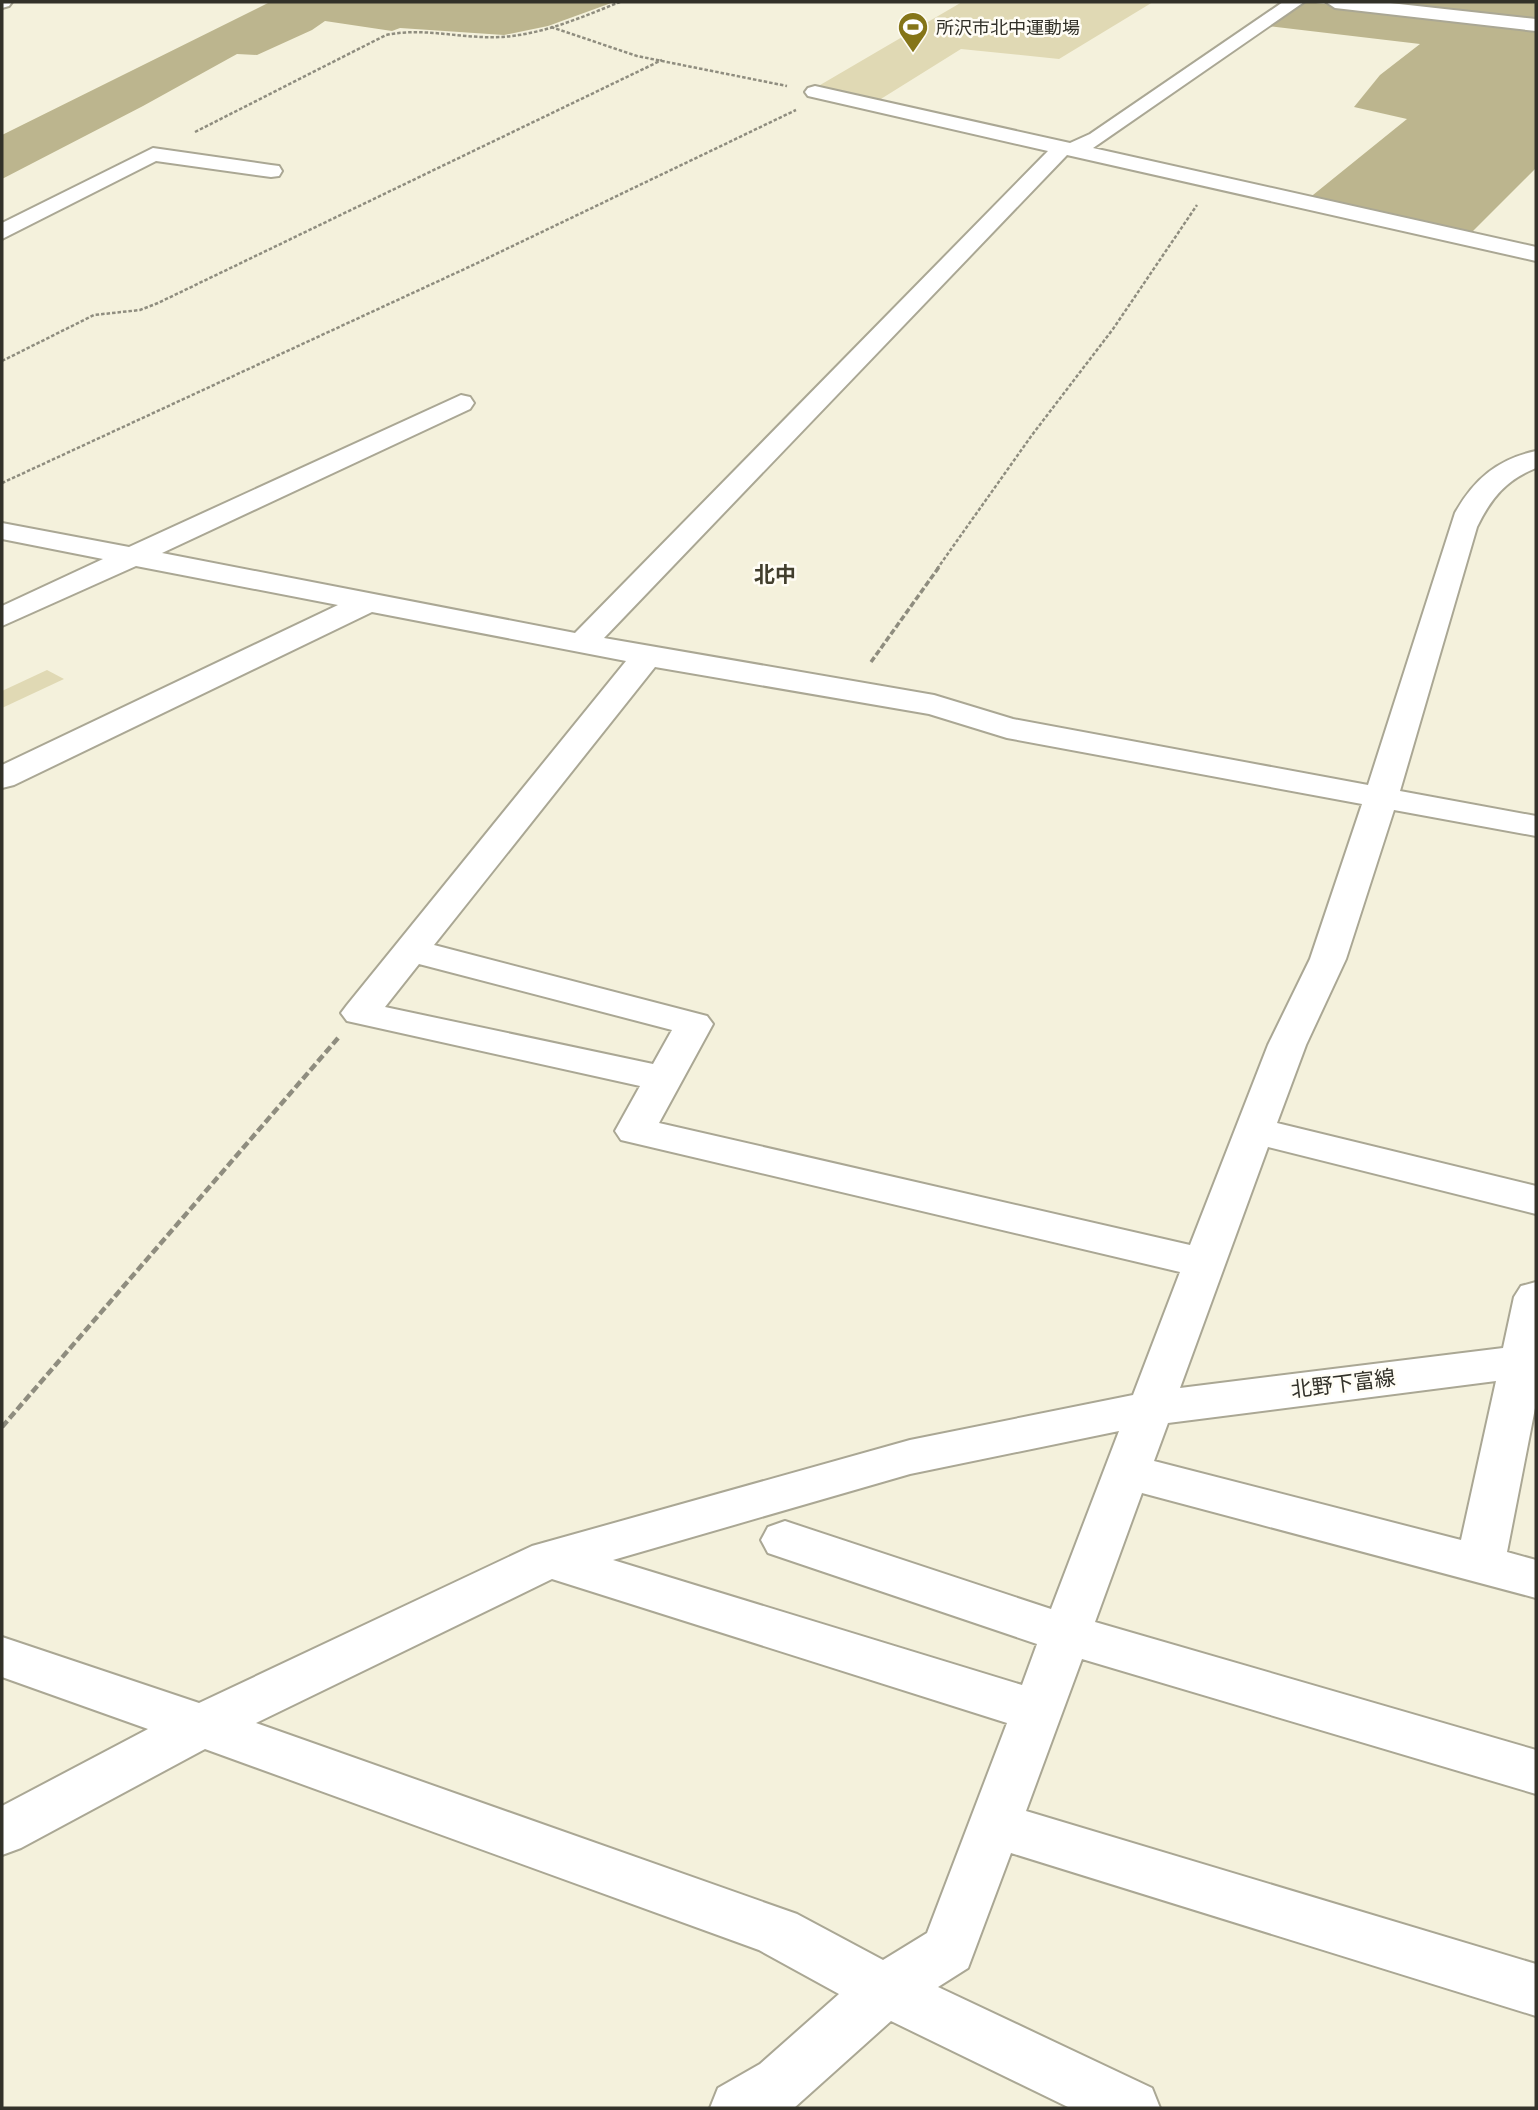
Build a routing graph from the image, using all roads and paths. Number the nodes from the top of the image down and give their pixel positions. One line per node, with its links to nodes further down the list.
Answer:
1 (620, 2): 5 (path)
2 (1295, 2): 8 (street)
3 (1335, 2): 4 (street)
4 (1536, 25)
5 (550, 27): 6 (path); 9 (path)
6 (662, 60): 7 (path); 14 (path)
7 (822, 93): 8 (street); 17 (path)
8 (1067, 149): 11 (street); 22 (street)
9 (153, 153): 10 (street); 12 (street)
10 (271, 172)
11 (1214, 182): 13 (street); 24 (path)
12 (2, 232)
13 (1536, 254)
14 (2, 361)
15 (461, 403): 19 (street)
16 (1536, 459): 26 (street)
17 (2, 484)
18 (2, 531): 19 (street)
19 (128, 557): 20 (street); 21 (street)
20 (368, 603): 22 (street); 25 (street)
21 (2, 617)
22 (582, 643): 23 (street)
23 (647, 656): 24 (street); 28 (street)
24 (851, 690): 26 (street)
25 (2, 778)
26 (1381, 798): 27 (street); 31 (street)
27 (1536, 827)
28 (410, 950): 29 (street); 30 (street)
29 (360, 1013): 30 (street); 37 (path)
30 (664, 1079): 33 (street)
31 (1254, 1130): 32 (street); 33 (street)
32 (1536, 1200)
33 (1204, 1263): 36 (street)
34 (1536, 1297): 35 (street)
35 (1530, 1361): 36 (street, 北野下富線); 41 (street)
36 (1150, 1408): 38 (street); 40 (street, 北野下富線)
37 (2, 1427)
38 (1126, 1471): 41 (street); 43 (street)
39 (785, 1540): 43 (street)
40 (550, 1559): 45 (street); 46 (street, 北野下富線)
41 (1480, 1564): 42 (street)
42 (1536, 1579)
43 (1066, 1634): 45 (street); 47 (street)
44 (2, 1657): 46 (street)
45 (1037, 1712): 48 (street)
46 (201, 1726): 49 (street, 北野下富線); 50 (street)
47 (1536, 1772)
48 (995, 1825): 50 (street); 51 (street)
49 (2, 1832)
50 (885, 1990): 52 (street); 53 (street)
51 (1536, 1990)
52 (739, 2108)
53 (1131, 2108)

